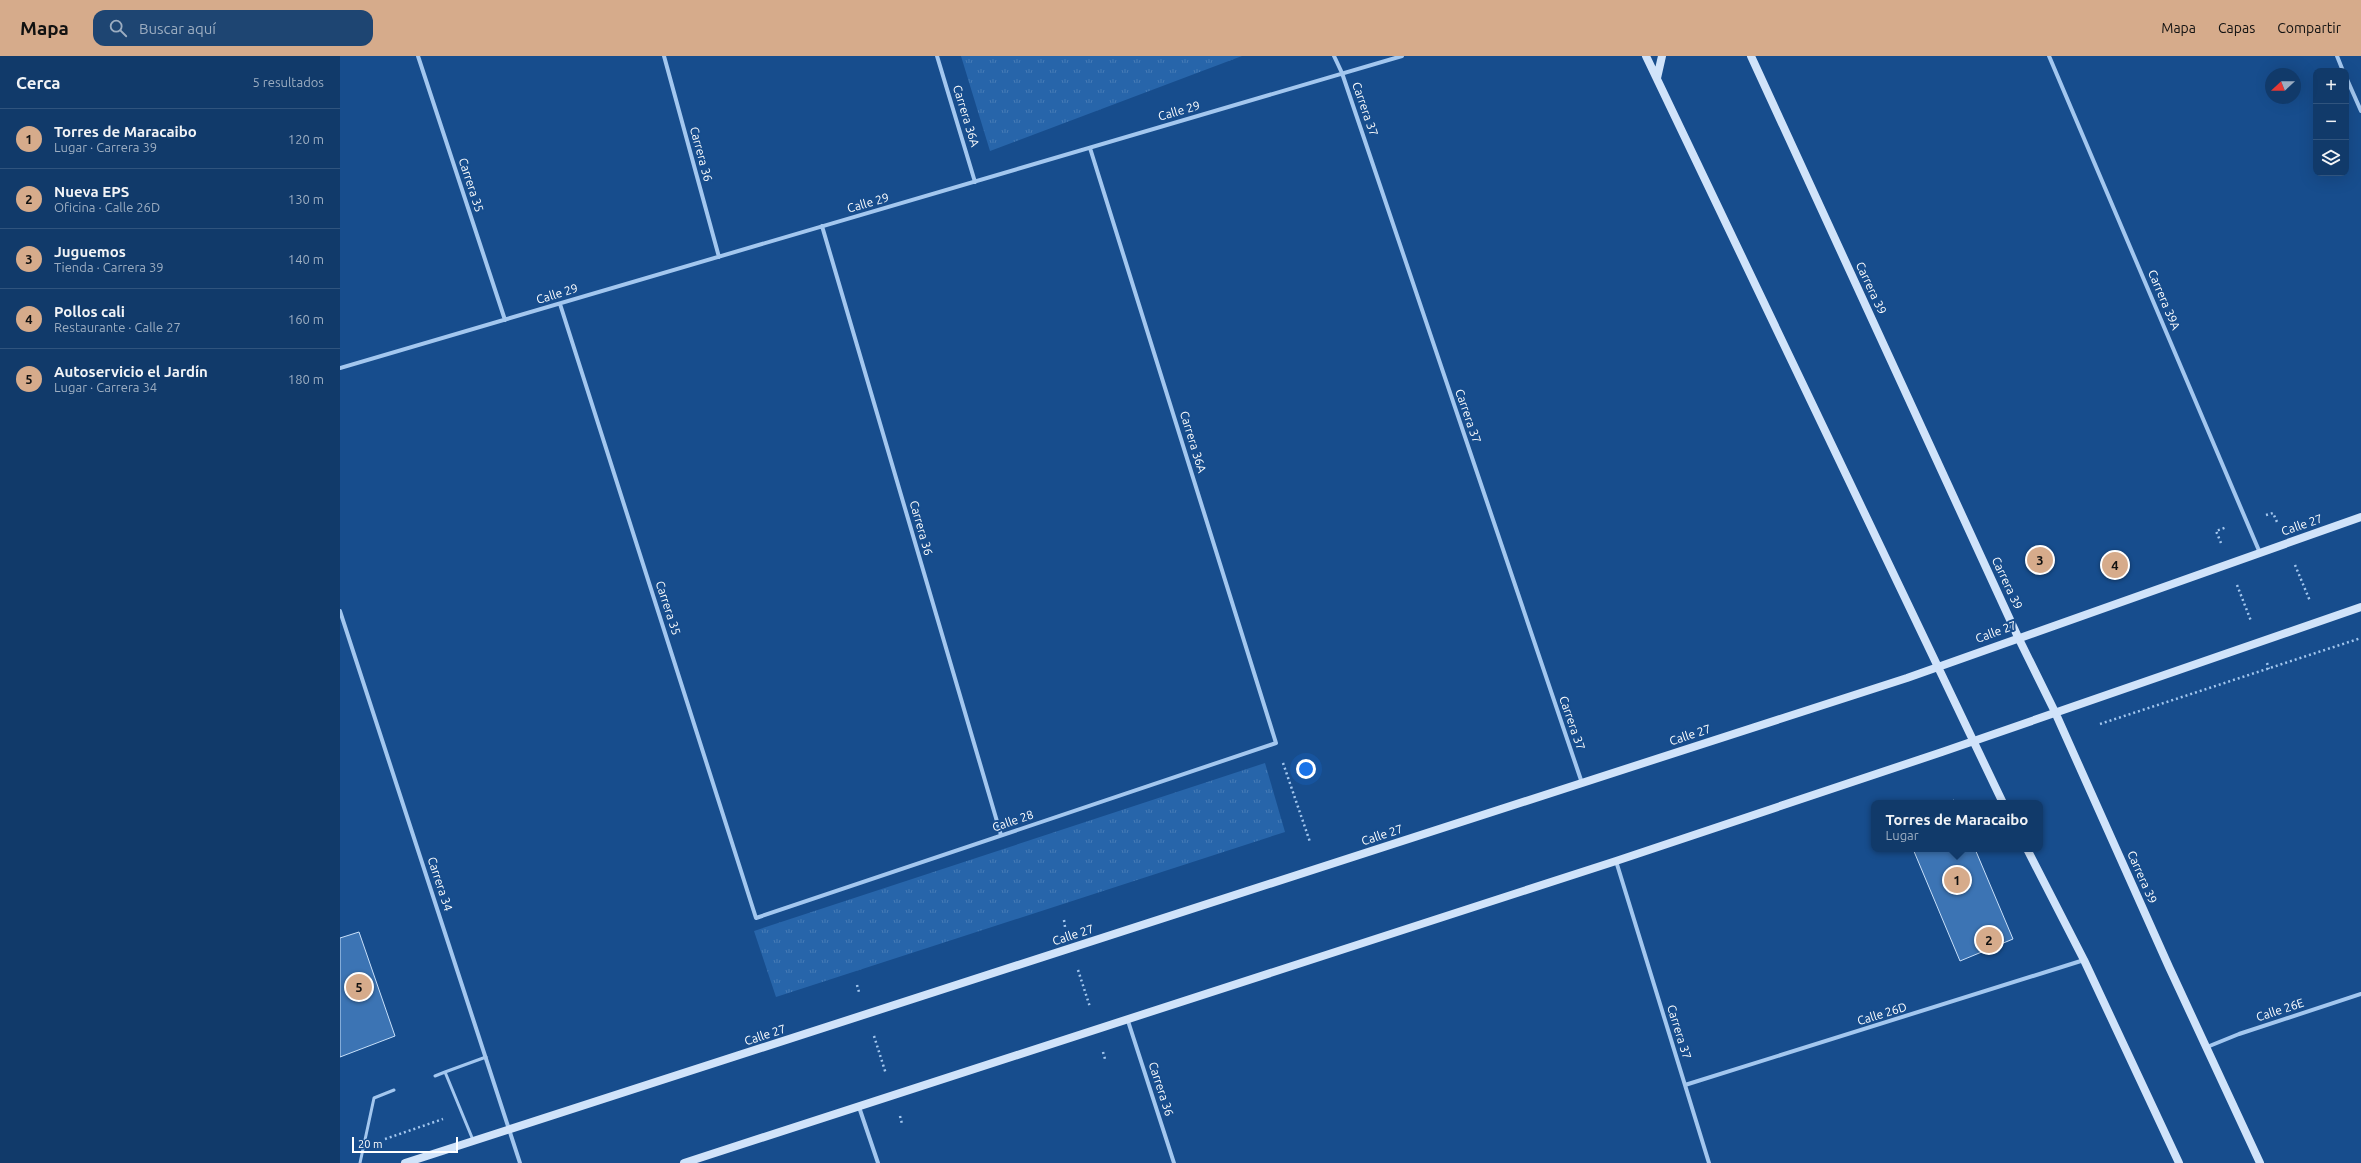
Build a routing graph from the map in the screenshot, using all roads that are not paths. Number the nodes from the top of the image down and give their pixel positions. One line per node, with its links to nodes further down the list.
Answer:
1 (418, 56): 21 (street, Carrera 35)
2 (664, 56): 19 (street, Carrera 36)
3 (938, 56): 17 (street, Carrera 36A)
4 (1334, 56): 12 (street, Carrera 37)
5 (1402, 56): 12 (street, Calle 29)
6 (1646, 56): 13 (main road)
7 (1662, 56): 13 (main road)
8 (1751, 56): 27 (main road, Carrera 39)
9 (2049, 56): 24 (street, Carrera 39A)
10 (2337, 56): 11 (street)
11 (2342, 68)
12 (1342, 73): 16 (street, Calle 29); 32 (street, Carrera 37)
13 (1657, 79): 28 (main road)
14 (2349, 84): 15 (street)
15 (2361, 111)
16 (1090, 148): 17 (street, Calle 29); 31 (street, Carrera 36A)
17 (975, 182): 18 (street, Calle 29)
18 (822, 226): 19 (street, Calle 29); 34 (street, Carrera 36)
19 (719, 257): 20 (street, Calle 29)
20 (560, 304): 21 (street, Calle 29); 37 (street, Carrera 35)
21 (505, 320): 22 (street, Calle 29)
22 (340, 368)
23 (2361, 517): 24 (main road, Calle 27)
24 (2260, 552): 27 (main road, Calle 27)
25 (2361, 606): 29 (main road)
26 (340, 611): 42 (street, Carrera 34)
27 (2018, 637): 28 (main road, Calle 27); 29 (main road, Carrera 39)
28 (1937, 667): 30 (main road); 32 (main road, Calle 27)
29 (2055, 712): 30 (main road); 41 (main road, Carrera 39)
30 (1972, 742): 33 (main road); 36 (main road)
31 (1276, 743): 34 (street, Calle 28)
32 (1582, 783): 48 (main road, Calle 27)
33 (2001, 800)
34 (1001, 835): 37 (street, Calle 28)
35 (2029, 852): 38 (main road)
36 (1616, 861): 40 (main road); 45 (street, Carrera 37)
37 (756, 918)
38 (2084, 960): 45 (street, Calle 26D); 57 (main road)
39 (2361, 994): 41 (street, Calle 26E)
40 (1128, 1021): 47 (main road); 55 (street, Carrera 36)
41 (2207, 1047): 58 (main road, Carrera 39)
42 (486, 1057): 43 (lane); 48 (street, Carrera 34)
43 (445, 1072): 44 (lane); 49 (lane)
44 (434, 1076)
45 (1685, 1085): 56 (street, Carrera 37)
46 (394, 1090): 50 (lane)
47 (859, 1107): 53 (main road); 54 (street)
48 (510, 1130): 49 (main road, Calle 27); 52 (street, Carrera 34)
49 (474, 1141): 51 (main road, Calle 27)
50 (360, 1163)
51 (405, 1163)
52 (520, 1163)
53 (684, 1163)
54 (878, 1163)
55 (1174, 1163)
56 (1709, 1163)
57 (2179, 1163)
58 (2260, 1163)

